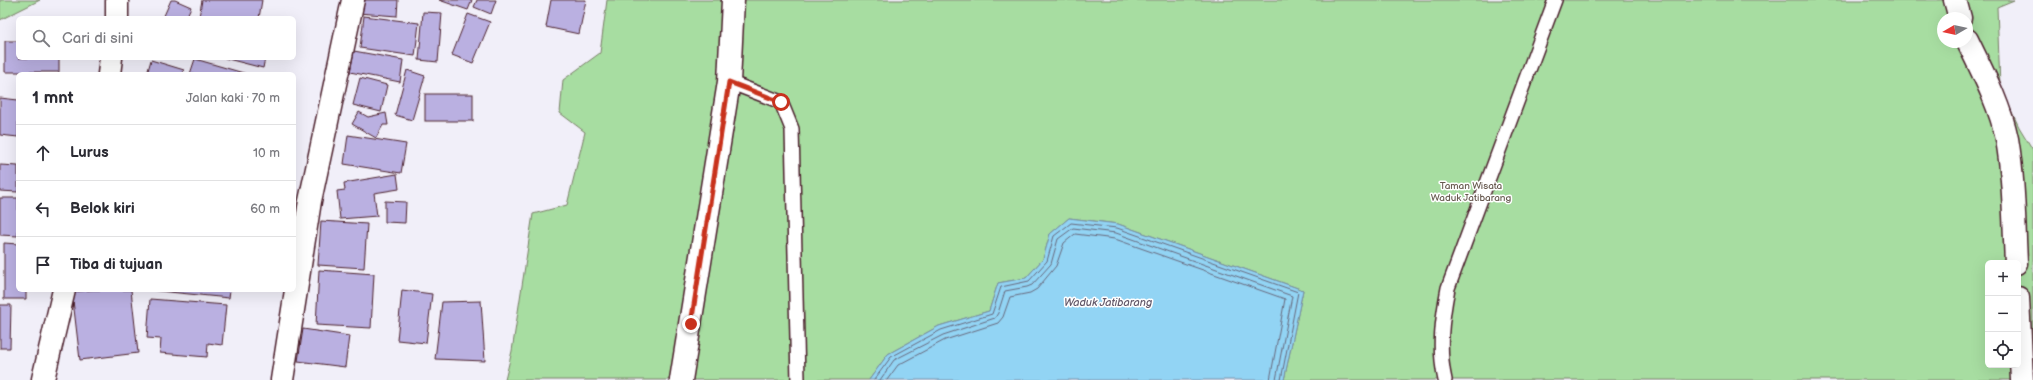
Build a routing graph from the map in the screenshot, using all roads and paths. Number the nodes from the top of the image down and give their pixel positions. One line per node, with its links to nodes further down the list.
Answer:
1 (117, 0): 7 (street)
2 (352, 0): 13 (street)
3 (733, 0): 11 (street)
4 (1555, 0): 21 (lane)
5 (1955, 0): 6 (street)
6 (1958, 12)
7 (117, 16)
8 (1971, 48): 12 (street)
9 (111, 60): 10 (street)
10 (109, 72)
11 (729, 82): 19 (street); 20 (lane)
12 (2016, 260)
13 (296, 290)
14 (63, 292): 17 (street)
15 (296, 292): 18 (street)
16 (2020, 332): 22 (street)
17 (41, 380)
18 (282, 380)
19 (681, 380)
20 (798, 380)
21 (1444, 380)
22 (2022, 380)

